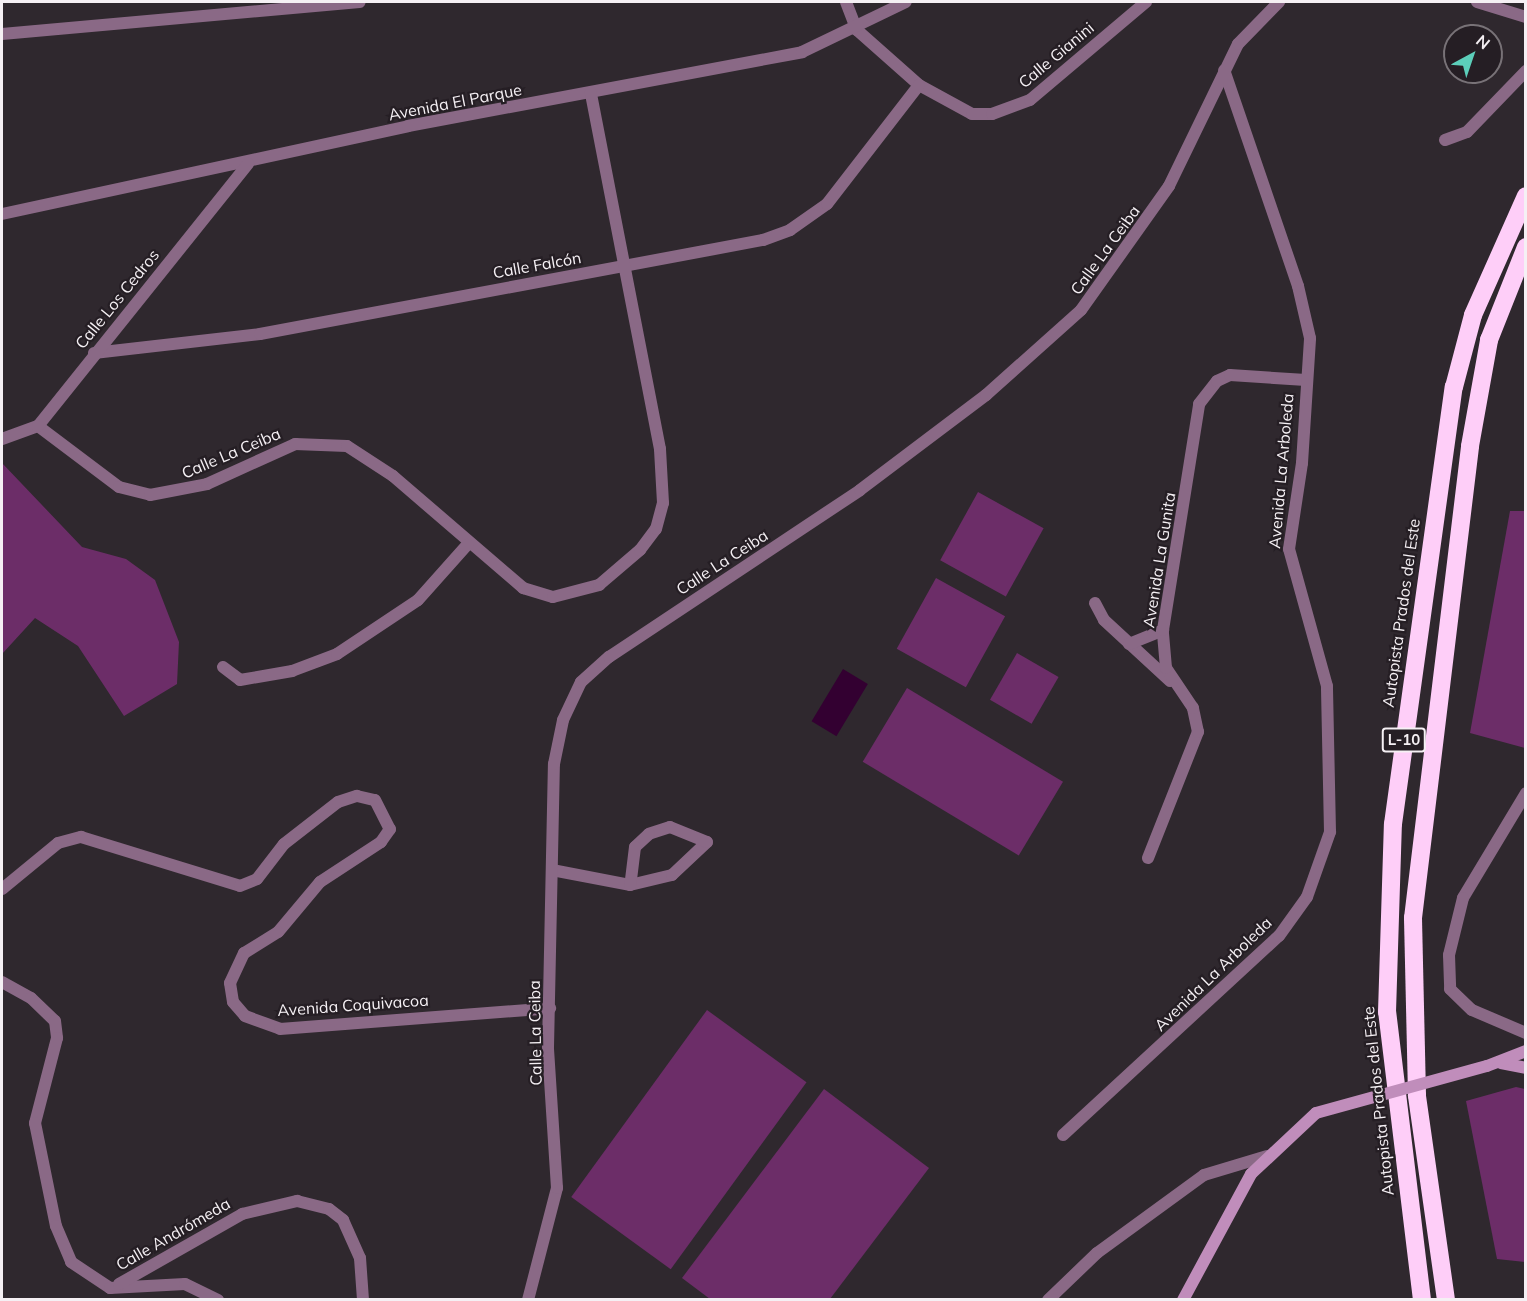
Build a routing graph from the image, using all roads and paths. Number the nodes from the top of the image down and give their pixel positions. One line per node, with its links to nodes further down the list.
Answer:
1 (360, 2): 7 (street)
2 (846, 2): 9 (street, Calle Gianini)
3 (906, 2): 9 (street, Avenida El Parque)
4 (1146, 2): 13 (street, Calle Gianini)
5 (1279, 2): 11 (street, Calle La Ceiba)
6 (1477, 2): 8 (street)
7 (244, 5): 10 (street)
8 (1526, 16)
9 (857, 30): 13 (street, Calle Gianini); 14 (street, Avenida El Parque)
10 (2, 34)
11 (1224, 70): 22 (street, Avenida La Arboleda); 33 (street, Calle La Ceiba)
12 (1526, 71): 15 (street)
13 (919, 85): 20 (street, Calle Falcón)
14 (591, 93): 16 (street, Avenida El Parque); 20 (street, Calle La Ceiba)
15 (1445, 141)
16 (248, 164): 18 (street, Avenida El Parque); 21 (street, Calle Los Cedros)
17 (1526, 195): 50 (highway, Autopista Prados del Este / L-10)
18 (2, 214)
19 (1526, 247): 51 (highway, L-10)
20 (627, 266): 21 (street, Calle Falcón); 25 (street, Calle La Ceiba)
21 (94, 353): 23 (street, Calle Los Cedros)
22 (1306, 380): 27 (street, Avenida La Gunita); 42 (street, Avenida La Arboleda)
23 (38, 426): 24 (street); 25 (street, Calle La Ceiba)
24 (2, 439)
25 (467, 545): 29 (street)
26 (1095, 603): 28 (street)
27 (1163, 630): 28 (street); 30 (street, Avenida La Gunita)
28 (1128, 644): 30 (street)
29 (224, 667)
30 (1175, 686): 32 (street, Avenida La Gunita)
31 (1526, 793): 38 (street)
32 (1148, 858)
33 (552, 870): 34 (street); 37 (street, Calle La Ceiba)
34 (630, 885): 34 (street)
35 (2, 889): 37 (street, Avenida Coquivacoa)
36 (2, 982): 44 (street)
37 (550, 1008): 47 (street, Calle La Ceiba)
38 (1526, 1033)
39 (1526, 1051): 40 (street)
40 (1501, 1063): 41 (street); 43 (street, bridge)
41 (1526, 1068)
42 (1063, 1135)
43 (1267, 1156): 48 (street); 49 (street)
44 (110, 1288): 45 (street); 46 (street, Calle Andrómeda)
45 (218, 1299)
46 (363, 1299)
47 (528, 1299)
48 (1048, 1299)
49 (1182, 1299)
50 (1422, 1299)
51 (1446, 1299)

